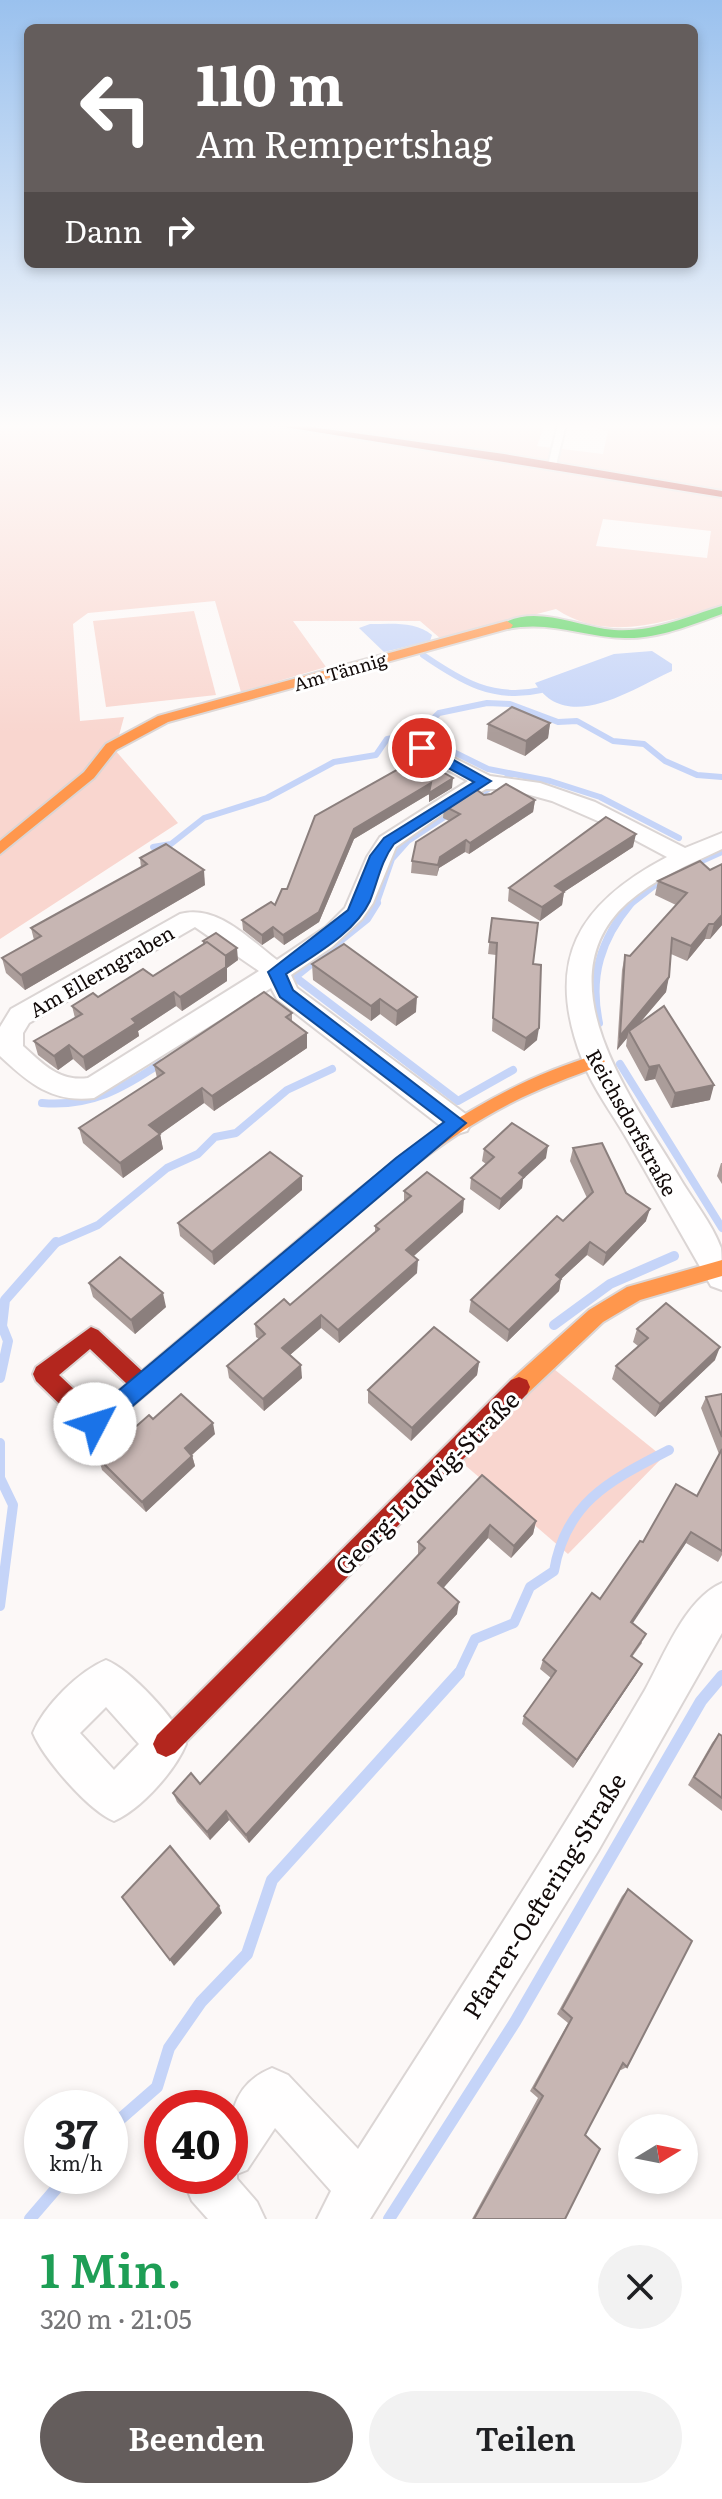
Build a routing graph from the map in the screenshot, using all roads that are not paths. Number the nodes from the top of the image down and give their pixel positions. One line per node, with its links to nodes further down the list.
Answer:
1 (722, 610): 5 (street, Am Tännig)
2 (422, 748): 3 (street)
3 (484, 781): 6 (street); 7 (street)
4 (722, 840): 6 (street, Reichsdorfstraße)
5 (0, 849)
6 (683, 857): 8 (street, Reichsdorfstraße)
7 (277, 972): 7 (street, Am Ellerngraben); 9 (street)
8 (596, 1061): 9 (street); 10 (street, Reichsdorfstraße)
9 (457, 1123): 11 (street)
10 (721, 1272): 13 (street, Georg-Ludwig-Straße)
11 (142, 1384): 11 (street)
12 (722, 1602): 16 (street, Pfarrer-Oeftering-Straße)
13 (166, 1744)
14 (248, 2126): 16 (street, Pfarrer-Oeftering-Straße)
15 (218, 2194): 17 (street)
16 (352, 2203)
17 (240, 2219)

